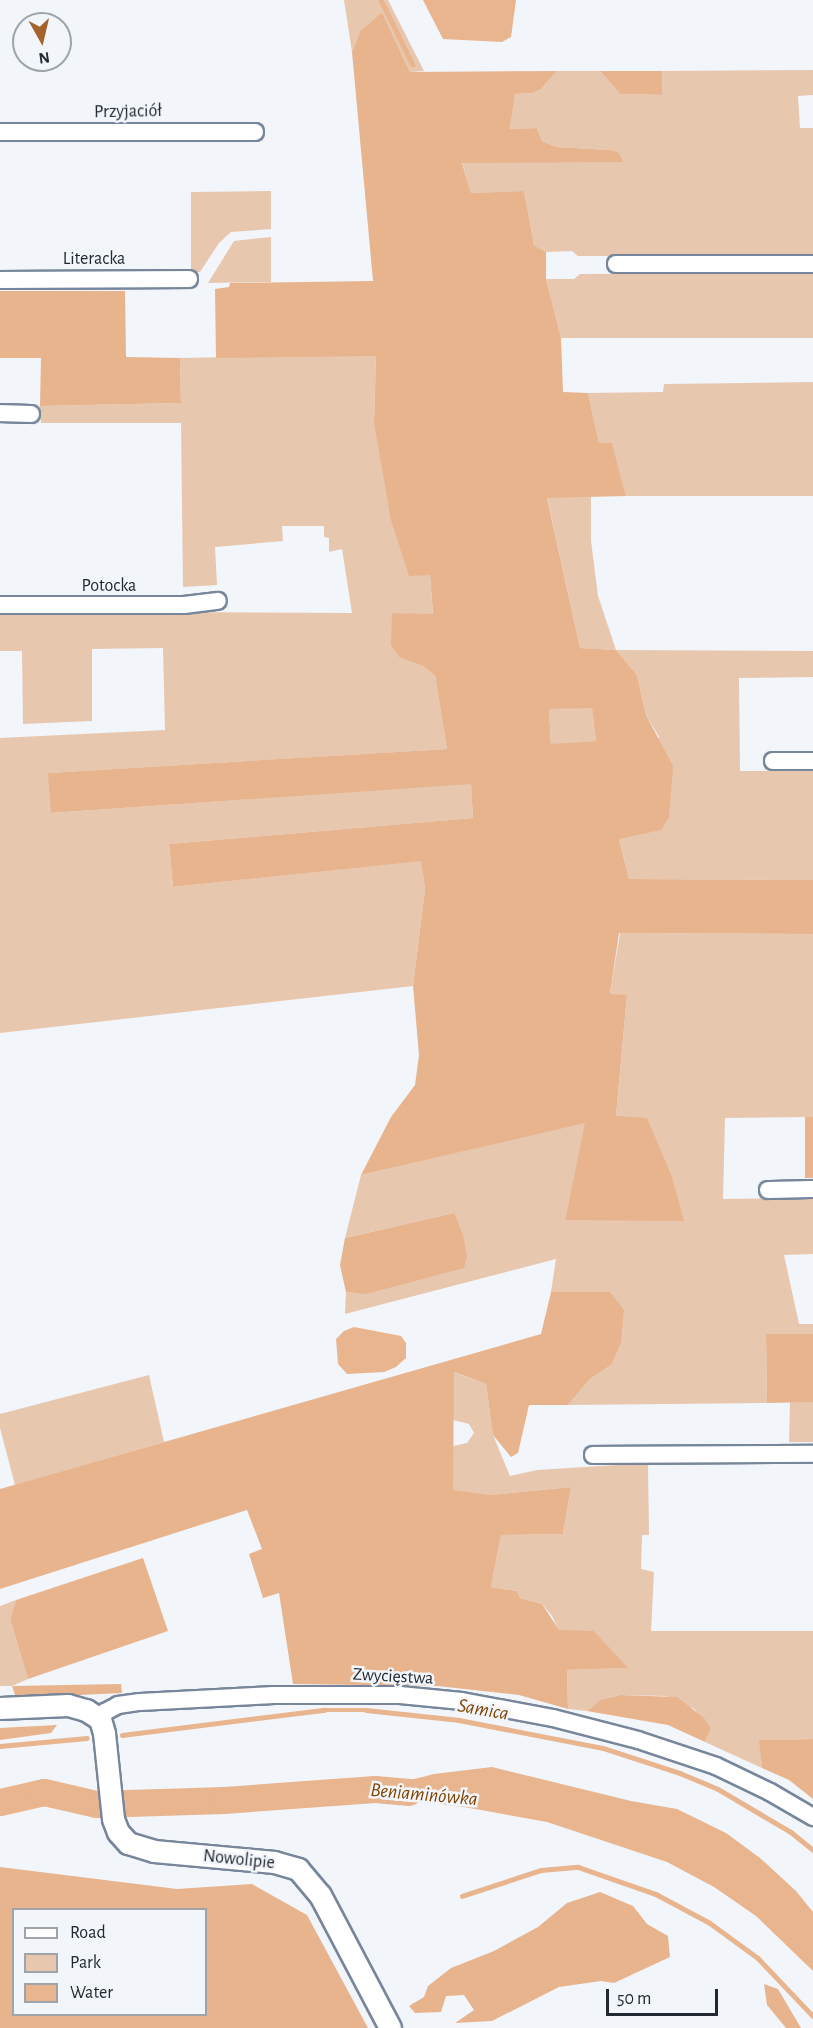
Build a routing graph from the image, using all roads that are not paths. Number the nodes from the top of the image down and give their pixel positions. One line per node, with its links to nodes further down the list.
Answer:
1 (0, 132): 2 (street, Przyjaciół)
2 (255, 132)
3 (616, 264): 4 (street)
4 (813, 264)
5 (189, 279): 6 (street, Literacka)
6 (0, 280)
7 (0, 413): 8 (street)
8 (31, 414)
9 (218, 601): 10 (street, Potocka)
10 (0, 605)
11 (813, 761): 12 (street)
12 (774, 762)
13 (813, 1189): 14 (street)
14 (768, 1190)
15 (813, 1454): 16 (street)
16 (593, 1455)
17 (0, 1708): 18 (street)
18 (100, 1719): 19 (street, Zwycięstwa); 20 (street, Nowolipie)
19 (813, 1817)
20 (390, 2028)

